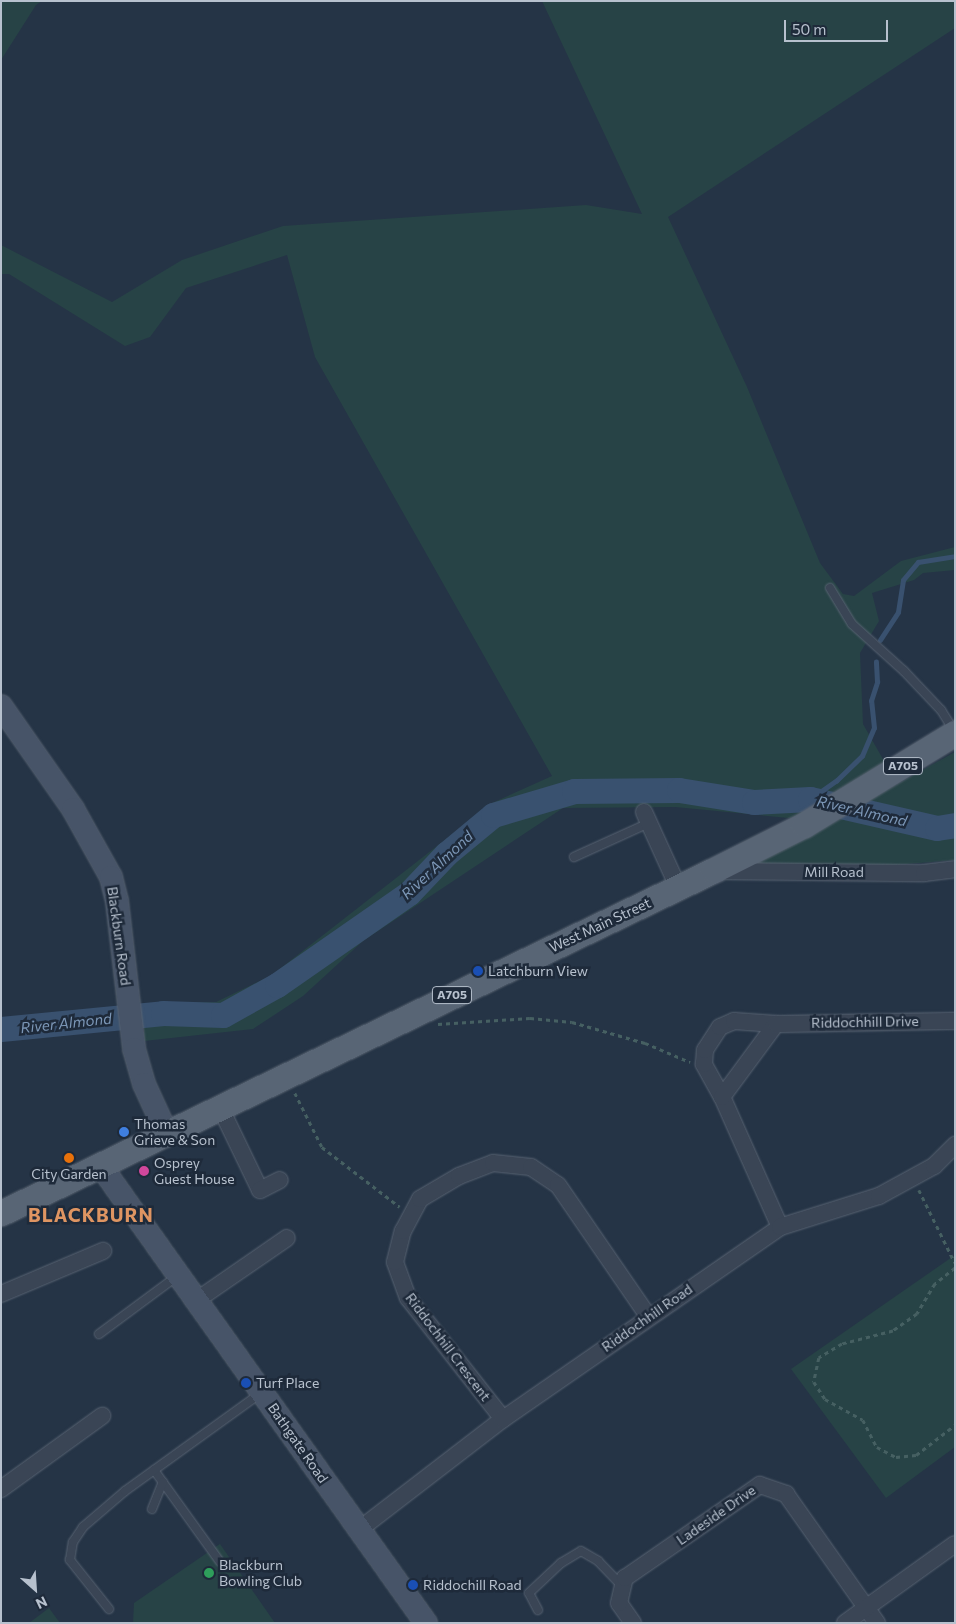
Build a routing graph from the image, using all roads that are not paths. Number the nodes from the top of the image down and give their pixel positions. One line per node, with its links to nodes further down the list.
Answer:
1 (830, 588): 3 (lane)
2 (1, 706): 13 (main road, Blackburn Road)
3 (955, 733): 7 (main road, West Main Street / A705)
4 (646, 818): 5 (lane); 8 (street)
5 (574, 857)
6 (955, 869): 7 (street, Mill Road)
7 (714, 870): 8 (main road, West Main Street / A705)
8 (678, 887): 12 (main road, West Main Street / A705)
9 (955, 1021): 10 (street, Riddochhill Drive)
10 (776, 1024): 11 (street); 11 (street, Riddochhill Drive)
11 (722, 1097): 18 (street)
12 (220, 1106): 13 (main road, West Main Street / A705); 16 (street)
13 (166, 1132): 15 (main road, West Main Street / A705)
14 (955, 1145): 18 (street, Riddochhill Road)
15 (100, 1164): 17 (main road, A705); 21 (main road, Bathgate Road)
16 (280, 1180)
17 (1, 1213)
18 (780, 1227): 24 (street, Riddochhill Road)
19 (286, 1238): 23 (street)
20 (103, 1251): 22 (street)
21 (179, 1275): 23 (main road, Bathgate Road); 25 (lane)
22 (1, 1294)
23 (197, 1300): 26 (main road, Bathgate Road)
24 (648, 1316): 28 (street, Riddochhill Road); 28 (street, Riddochhill Crescent)
25 (99, 1334)
26 (262, 1392): 29 (lane); 33 (main road, Bathgate Road)
27 (102, 1416): 31 (street)
28 (503, 1419): 33 (street, Riddochhill Road)
29 (154, 1470): 30 (lane); 38 (lane)
30 (163, 1482): 32 (lane); 35 (lane)
31 (1, 1488)
32 (152, 1509)
33 (360, 1529): 40 (main road, Bathgate Road)
34 (955, 1544): 37 (street)
35 (220, 1562)
36 (623, 1587): 37 (street, Ladeside Drive); 39 (lane); 41 (street)
37 (866, 1608): 42 (street); 43 (street)
38 (109, 1609)
39 (538, 1610)
40 (426, 1623)
41 (633, 1623)
42 (845, 1623)
43 (877, 1623)

